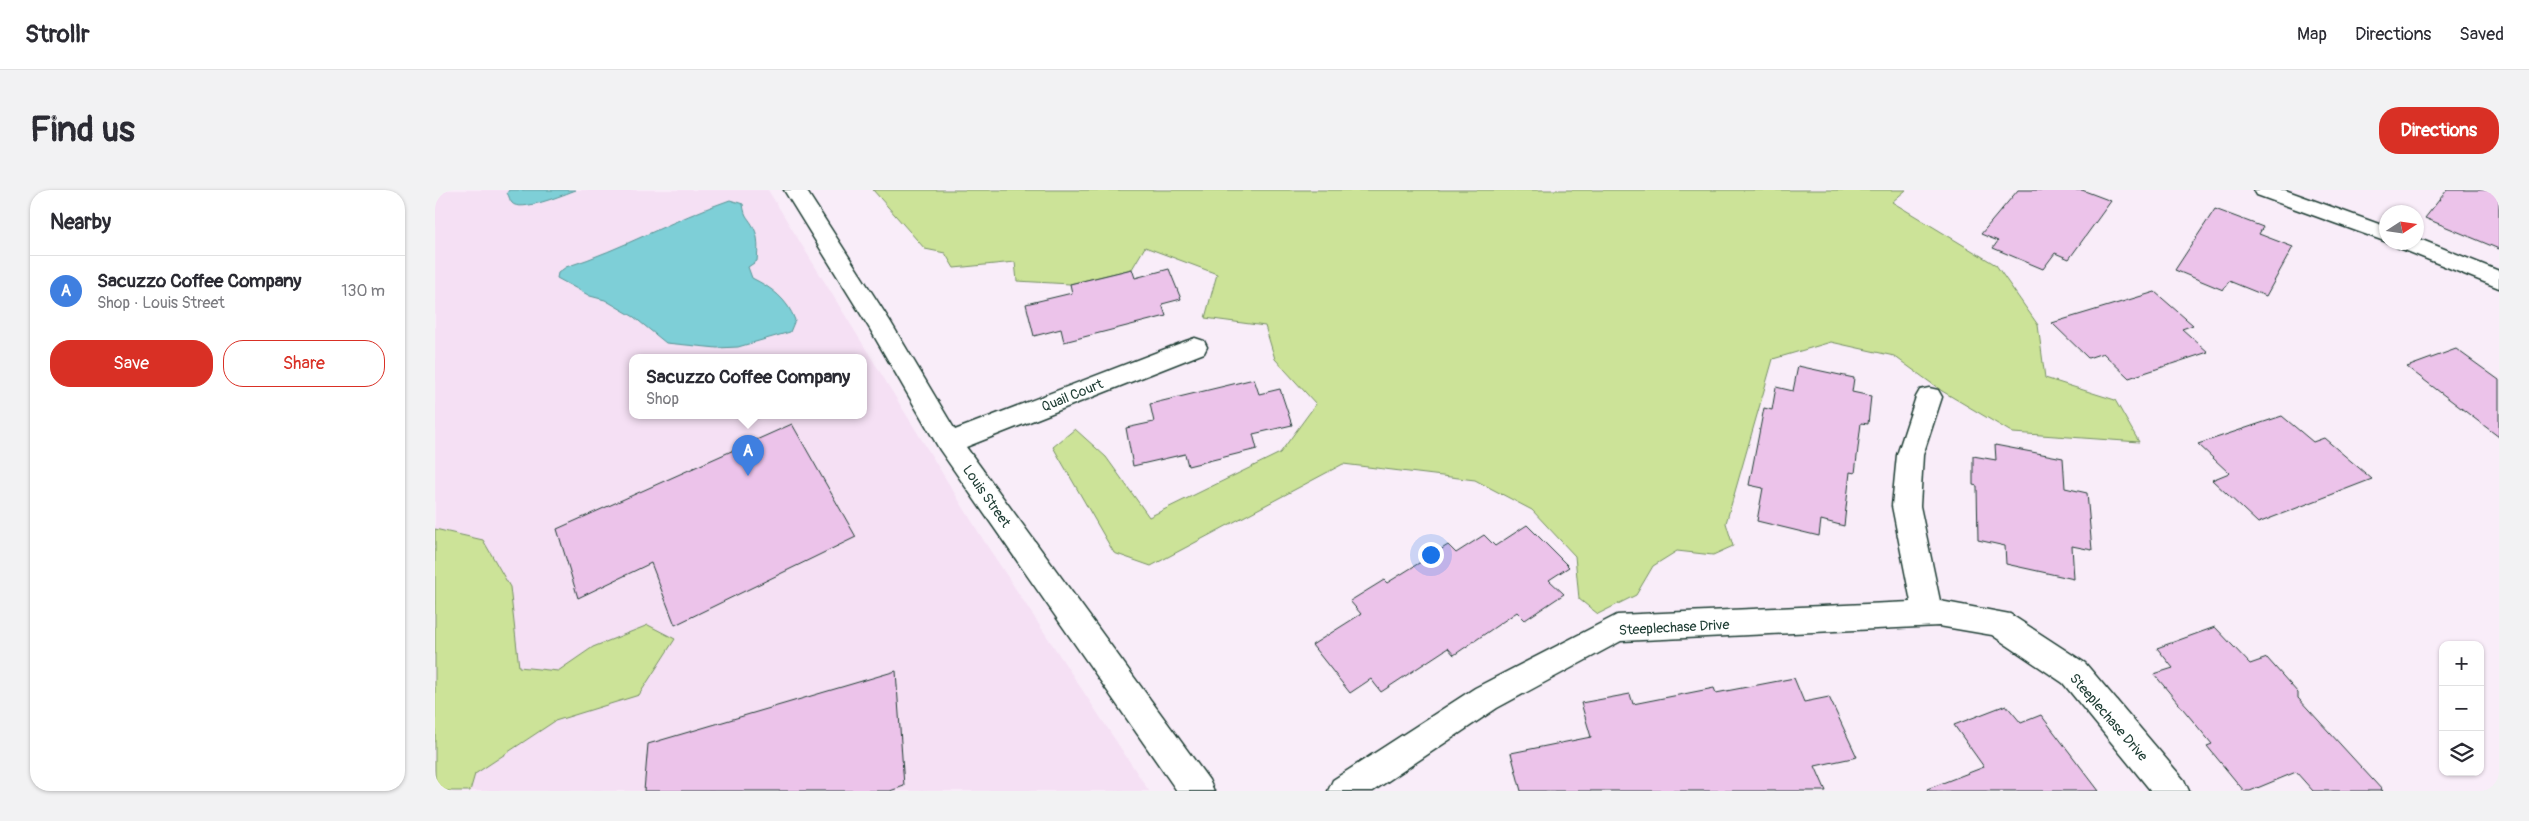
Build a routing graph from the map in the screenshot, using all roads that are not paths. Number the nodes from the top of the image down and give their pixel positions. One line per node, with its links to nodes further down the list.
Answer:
1 (795, 190): 8 (street, Louis Street)
2 (2265, 190): 3 (street)
3 (2379, 232)
4 (2424, 250): 5 (street)
5 (2499, 280)
6 (1195, 347): 8 (street, Quail Court)
7 (1929, 397): 9 (street)
8 (949, 443): 10 (street, Louis Street)
9 (1928, 614): 11 (street, Steeplechase Drive); 12 (street, Steeplechase Drive)
10 (1197, 791)
11 (1345, 791)
12 (2172, 791)

